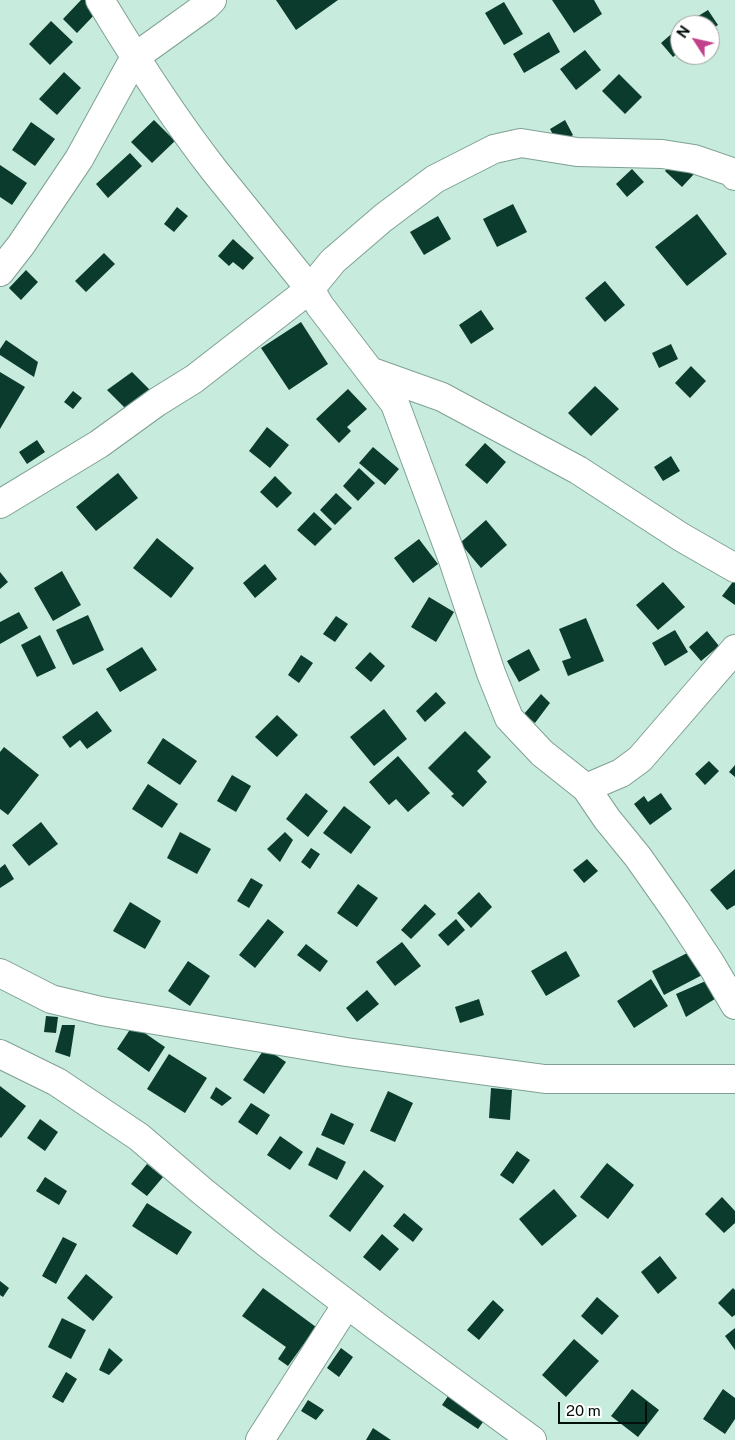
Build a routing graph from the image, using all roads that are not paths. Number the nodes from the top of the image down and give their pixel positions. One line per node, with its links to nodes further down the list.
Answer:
1 (100, 0): 3 (street)
2 (212, 0): 3 (street)
3 (134, 58): 5 (street); 6 (street)
4 (735, 176): 6 (street)
5 (0, 272)
6 (310, 289): 7 (street); 8 (street)
7 (372, 372): 9 (street); 11 (street)
8 (0, 504)
9 (735, 568)
10 (735, 649): 11 (street)
11 (586, 788): 13 (street)
12 (0, 973): 15 (street)
13 (735, 1005)
14 (0, 1054): 16 (street)
15 (735, 1079)
16 (347, 1304): 17 (street); 18 (street)
17 (260, 1440)
18 (532, 1440)

